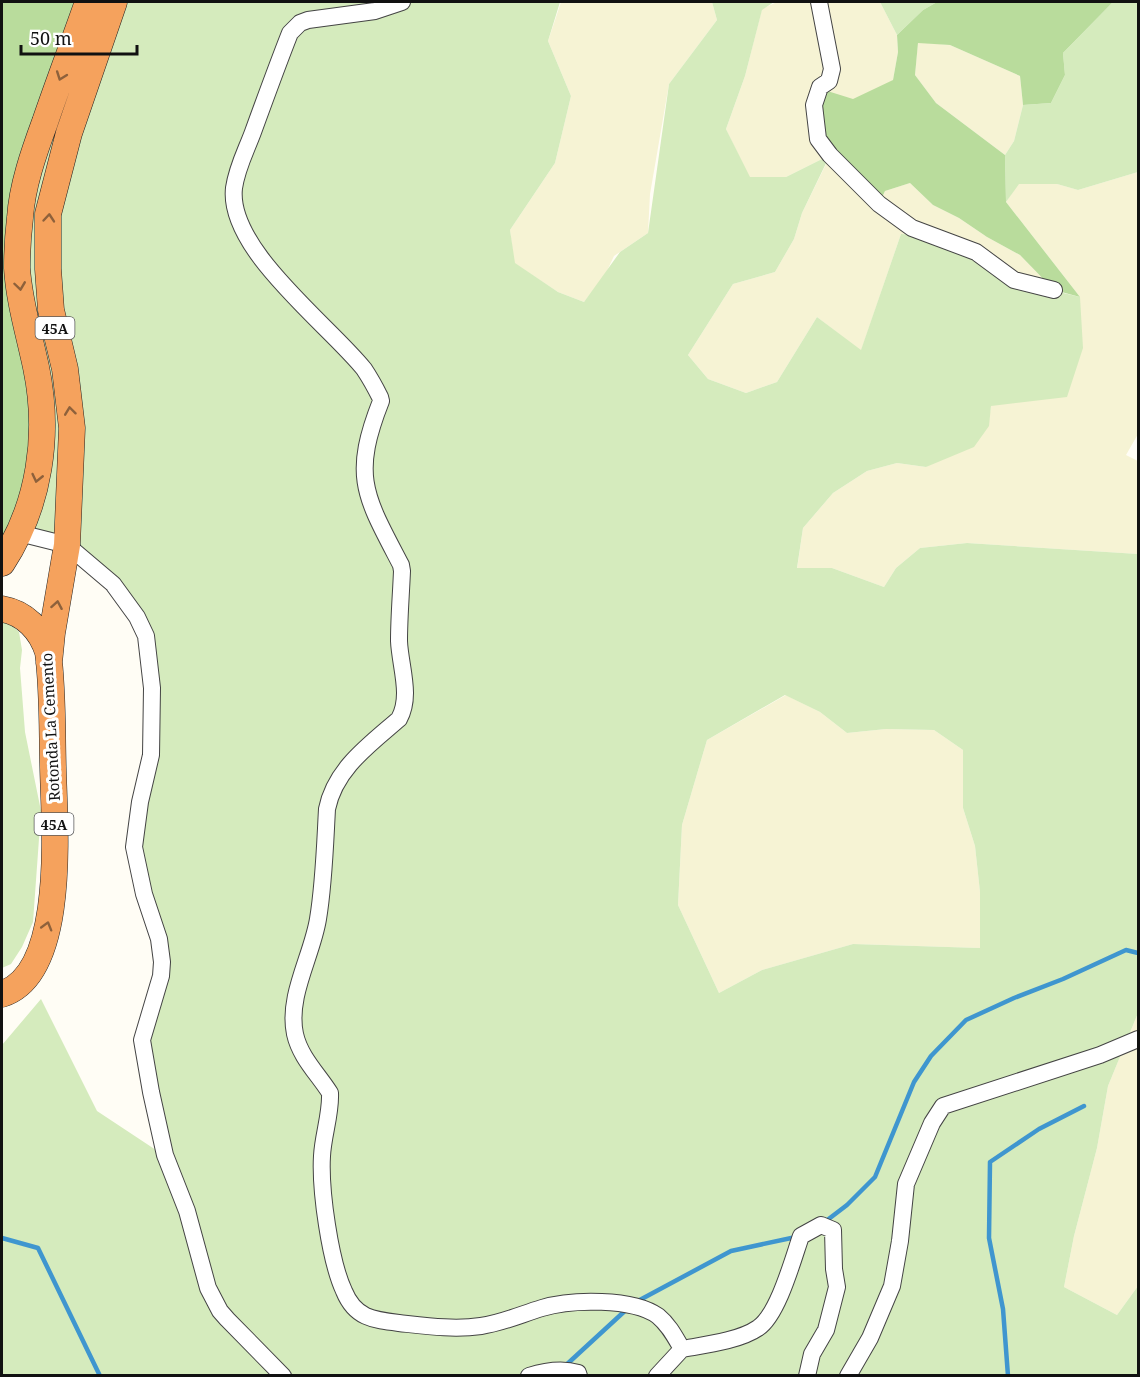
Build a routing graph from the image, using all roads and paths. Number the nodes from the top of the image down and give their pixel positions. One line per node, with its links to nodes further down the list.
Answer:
1 (88, 2): 6 (highway, 45A, one-way to 6)
2 (114, 2): 7 (highway, 45A, one-way to 2)
3 (402, 2): 13 (street)
4 (819, 2): 5 (street)
5 (1054, 290)
6 (19, 533): 7 (street); 8 (highway, 45A)
7 (67, 545): 10 (highway, 45A, one-way to 7); 15 (street)
8 (2, 563)
9 (2, 609): 10 (highway, Rotonda La Cemento / 45A)
10 (49, 663): 11 (highway, Rotonda La Cemento / 45A, one-way to 10)
11 (2, 994)
12 (1138, 1039): 19 (street)
13 (682, 1349): 17 (street); 18 (street)
14 (566, 1372): 16 (street)
15 (283, 1376)
16 (529, 1376)
17 (657, 1376)
18 (807, 1376)
19 (849, 1376)

